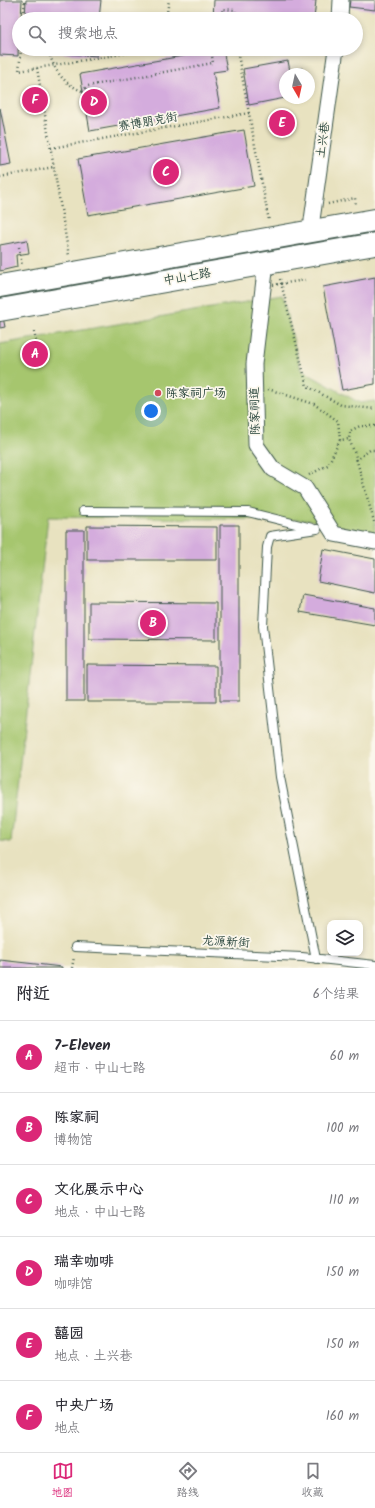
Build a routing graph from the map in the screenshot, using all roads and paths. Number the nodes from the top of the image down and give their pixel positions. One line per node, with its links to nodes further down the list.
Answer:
1 (25, 0): 4 (path)
2 (169, 0): 5 (path)
3 (341, 0): 8 (street)
4 (24, 12)
5 (167, 12)
6 (222, 12): 7 (path)
7 (235, 12)
8 (340, 12)
9 (20, 56): 15 (path)
10 (50, 56): 12 (path, bridge)
11 (109, 56): 15 (path)
12 (212, 56)
13 (238, 56): 16 (path)
14 (335, 56): 24 (street, 土兴巷)
15 (37, 68): 17 (path)
16 (249, 113): 17 (path, 赛博朋克街); 23 (path)
17 (50, 148): 18 (path)
18 (54, 167): 19 (path); 27 (path)
19 (0, 177)
20 (355, 198): 21 (path)
21 (322, 205)
22 (375, 220): 24 (main road, 中山七路)
23 (270, 227)
24 (312, 231): 32 (main road, 中山七路)
25 (375, 244): 29 (main road, 中山七路)
26 (19, 247): 28 (path)
27 (70, 261)
28 (22, 269)
29 (273, 271): 33 (main road, 中山七路); 36 (street, 陈家祠道); 37 (path)
30 (305, 280): 31 (path, bridge)
31 (273, 285)
32 (0, 286)
33 (0, 310)
34 (34, 332): 35 (path)
35 (37, 346)
36 (254, 384): 40 (path); 43 (street, 陈家祠道)
37 (375, 409)
38 (375, 426): 39 (path)
39 (349, 439): 40 (path); 42 (path)
40 (340, 440): 43 (path)
41 (375, 450): 42 (path)
42 (356, 460): 45 (path)
43 (294, 481): 47 (street, 陈家祠道)
44 (83, 511): 46 (lane)
45 (375, 525)
46 (317, 529): 47 (lane); 50 (lane)
47 (334, 534): 48 (street)
48 (375, 542)
49 (75, 947): 50 (lane, 龙源新街)
50 (316, 959): 51 (lane, 龙源新街)
51 (375, 965)

